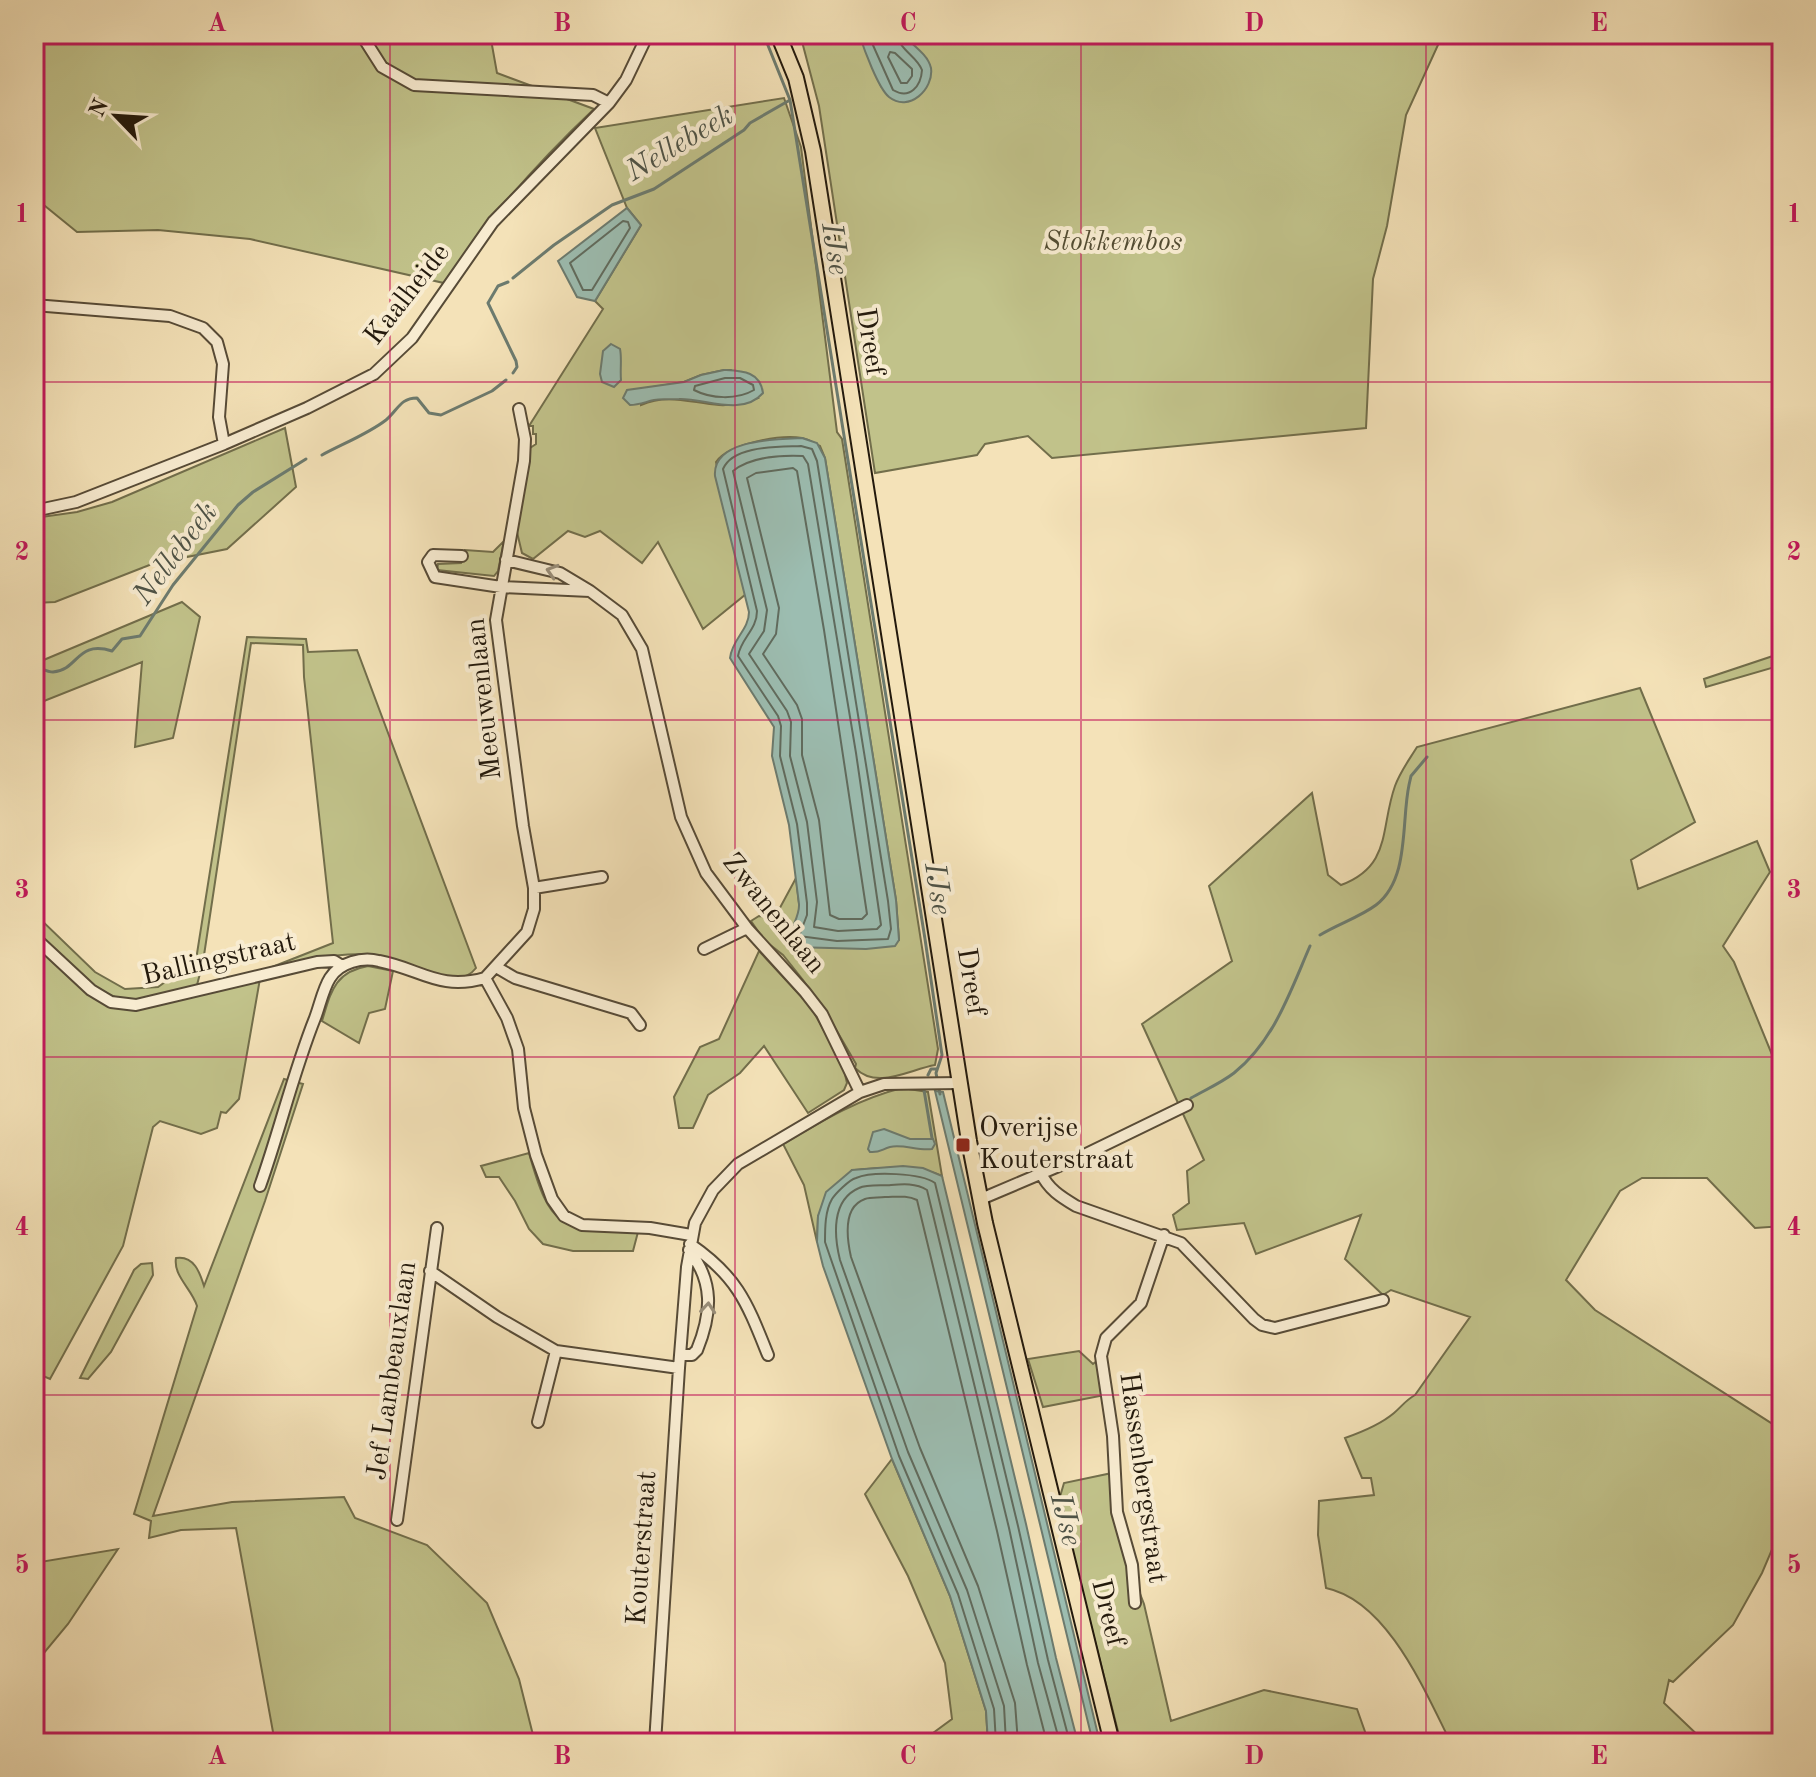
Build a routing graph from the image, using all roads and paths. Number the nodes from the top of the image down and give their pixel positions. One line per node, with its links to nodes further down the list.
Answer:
1 (361, 34): 4 (street)
2 (648, 34): 4 (street, Kaalheide)
3 (778, 34): 22 (main road, Dreef)
4 (609, 103): 7 (street, Kaalheide)
5 (34, 305): 7 (street)
6 (519, 409): 10 (street, Meeuwenlaan)
7 (224, 444): 8 (street, Kaalheide)
8 (34, 511)
9 (462, 556): 11 (street)
10 (506, 560): 11 (street, Meeuwenlaan); 12 (street, Zwanenlaan, one-way to 10)
11 (501, 587): 12 (street); 14 (street, Meeuwenlaan)
12 (590, 591): 15 (street, Zwanenlaan)
13 (602, 877): 14 (street)
14 (534, 888): 19 (street, Meeuwenlaan)
15 (747, 928): 17 (street); 23 (street, Zwanenlaan)
16 (34, 937): 18 (street, Ballingstraat)
17 (704, 949)
18 (342, 966): 20 (street, Ballingstraat); 26 (street)
19 (496, 967): 20 (street, Meeuwenlaan); 21 (street)
20 (485, 978): 30 (street)
21 (640, 1025)
22 (960, 1083): 23 (street, Kouterstraat); 27 (main road, Dreef)
23 (860, 1092): 30 (street, Kouterstraat)
24 (1187, 1105): 25 (street)
25 (1041, 1173): 27 (street); 29 (street)
26 (260, 1186)
27 (981, 1199): 41 (main road, Dreef)
28 (437, 1228): 31 (street, Jef Lambeauxlaan)
29 (1164, 1235): 32 (street); 39 (street, Hassenbergstraat)
30 (690, 1243): 34 (street, Kouterstraat); 34 (street, one-way to 30); 35 (street)
31 (430, 1271): 33 (street); 38 (street, Jef Lambeauxlaan)
32 (1383, 1300)
33 (556, 1351): 36 (street); 37 (street)
34 (680, 1355): 36 (street, Kouterstraat)
35 (768, 1355)
36 (679, 1368): 40 (street, Kouterstraat)
37 (538, 1422)
38 (397, 1520)
39 (1135, 1603)
40 (655, 1743)
41 (1112, 1743)

